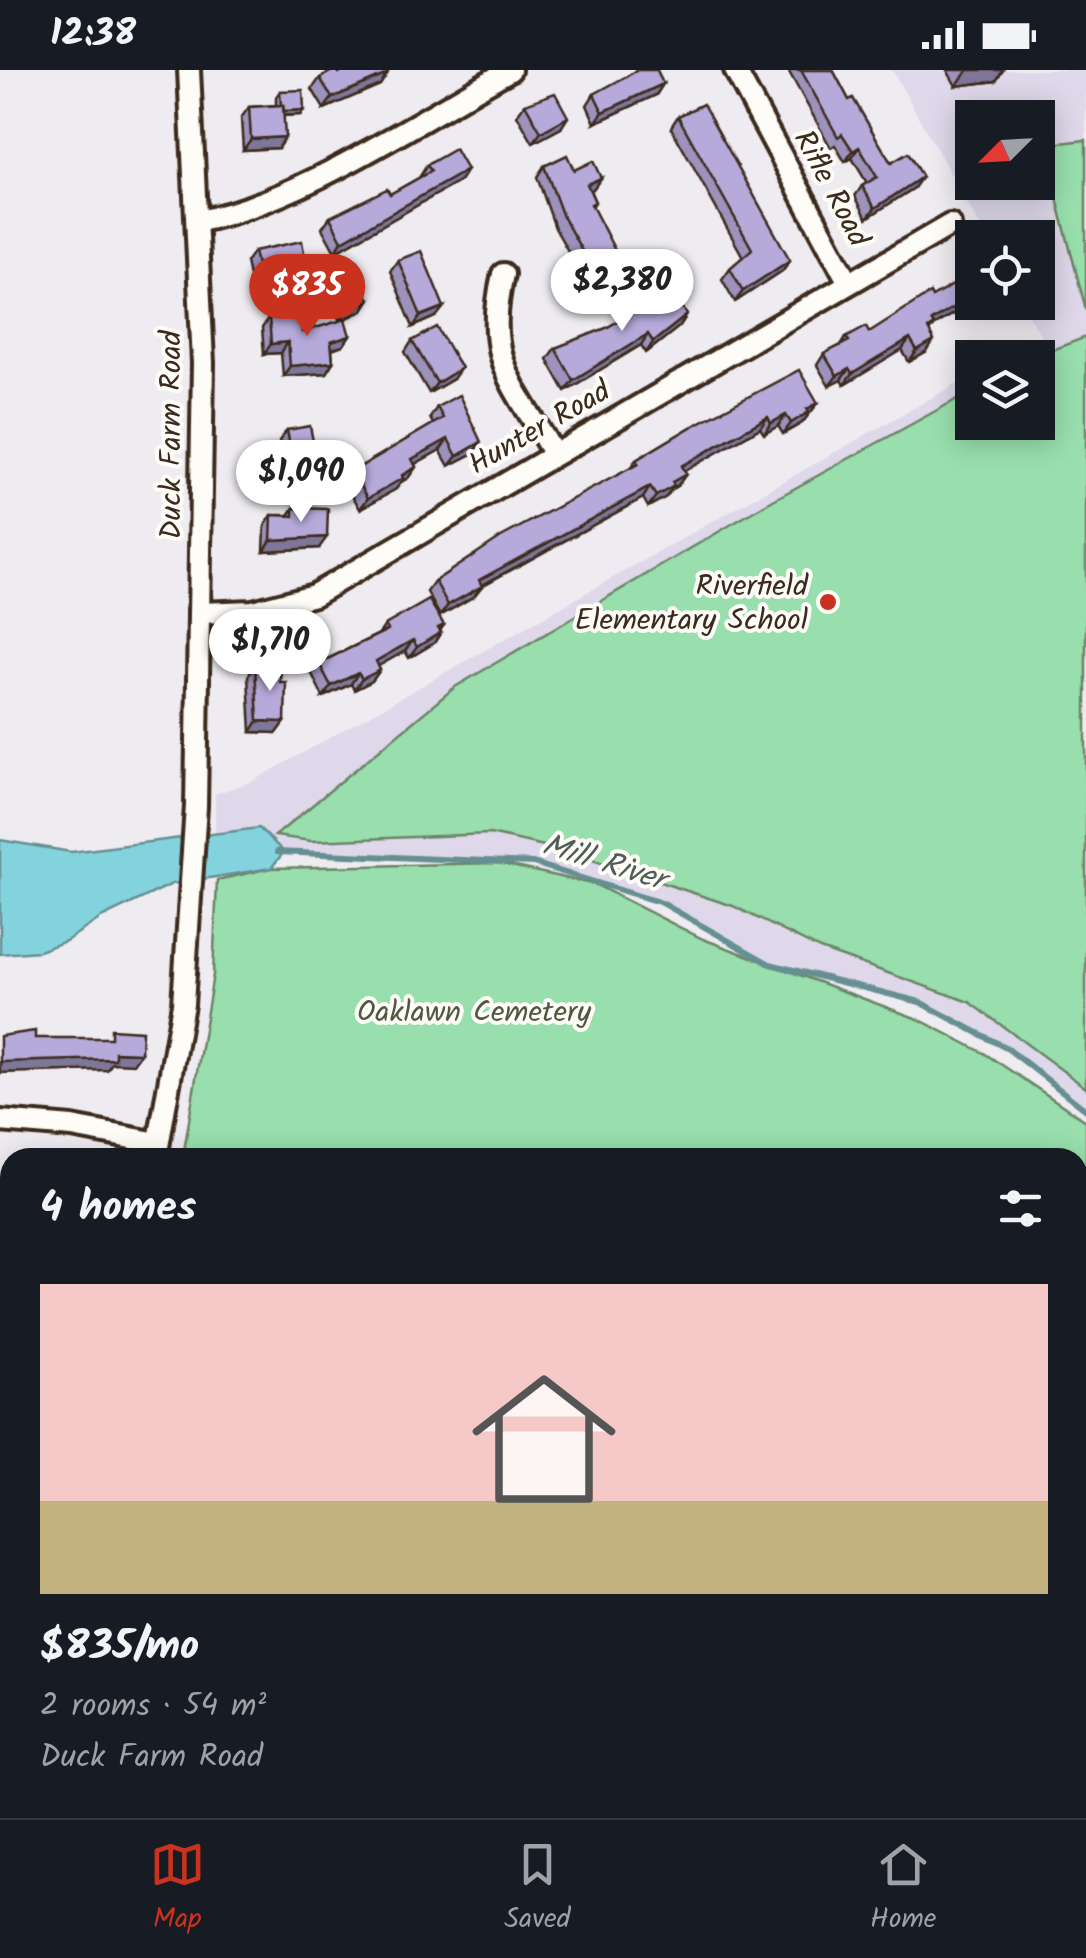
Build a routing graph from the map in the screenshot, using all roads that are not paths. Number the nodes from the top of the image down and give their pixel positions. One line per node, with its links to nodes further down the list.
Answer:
1 (189, 70): 4 (street, Duck Farm Road)
2 (510, 70): 4 (street)
3 (734, 70): 7 (street, Rifle Road)
4 (198, 221): 9 (street, Duck Farm Road)
5 (950, 226): 7 (street, Hunter Road)
6 (503, 274): 8 (street)
7 (848, 281): 8 (street, Hunter Road)
8 (553, 452): 9 (street, Hunter Road)
9 (199, 613): 12 (street, Duck Farm Road)
10 (0, 1122): 11 (street)
11 (150, 1148)
12 (157, 1148)

